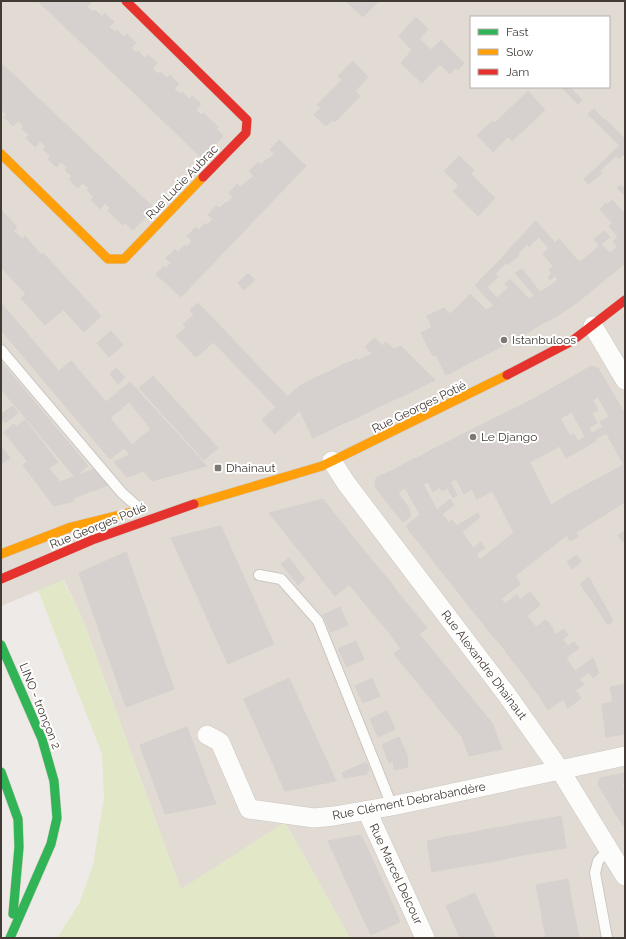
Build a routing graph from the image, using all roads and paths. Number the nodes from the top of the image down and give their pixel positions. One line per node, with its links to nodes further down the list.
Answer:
1 (126, 1): 2 (main road, Rue Lucie Aubrac)
2 (1, 154)
3 (625, 300): 4 (main road, Rue Georges Potié)
4 (593, 326): 6 (street); 7 (main road, Rue Georges Potié)
5 (1, 350): 10 (lane)
6 (625, 380)
7 (332, 462): 8 (main road, Rue Georges Potié); 18 (street, Rue Alexandre Dhainaut)
8 (206, 499): 9 (main road, Rue Georges Potié); 11 (main road, Rue Georges Potié)
9 (158, 506)
10 (143, 509): 11 (lane); 12 (main road, Rue Georges Potié)
11 (147, 519): 14 (main road, Rue Georges Potié)
12 (1, 554)
13 (259, 575): 20 (lane)
14 (1, 579)
15 (1, 645): 24 (main road, LINO - tronçon 2)
16 (207, 735): 21 (street, Rue Clément Debrabandère)
17 (625, 756): 18 (street, Rue Clément Debrabandère)
18 (560, 770): 20 (street, Rue Clément Debrabandère); 22 (street, Rue Alexandre Dhainaut)
19 (1, 772): 24 (main road, LINO - tronçon 2)
20 (392, 806): 21 (street, Rue Clément Debrabandère)
21 (367, 811): 25 (street, Rue Marcel Delcour)
22 (608, 850): 23 (street, Rue Alexandre Dhainaut); 26 (lane)
23 (625, 876)
24 (10, 937)
25 (425, 938)
26 (607, 938)

